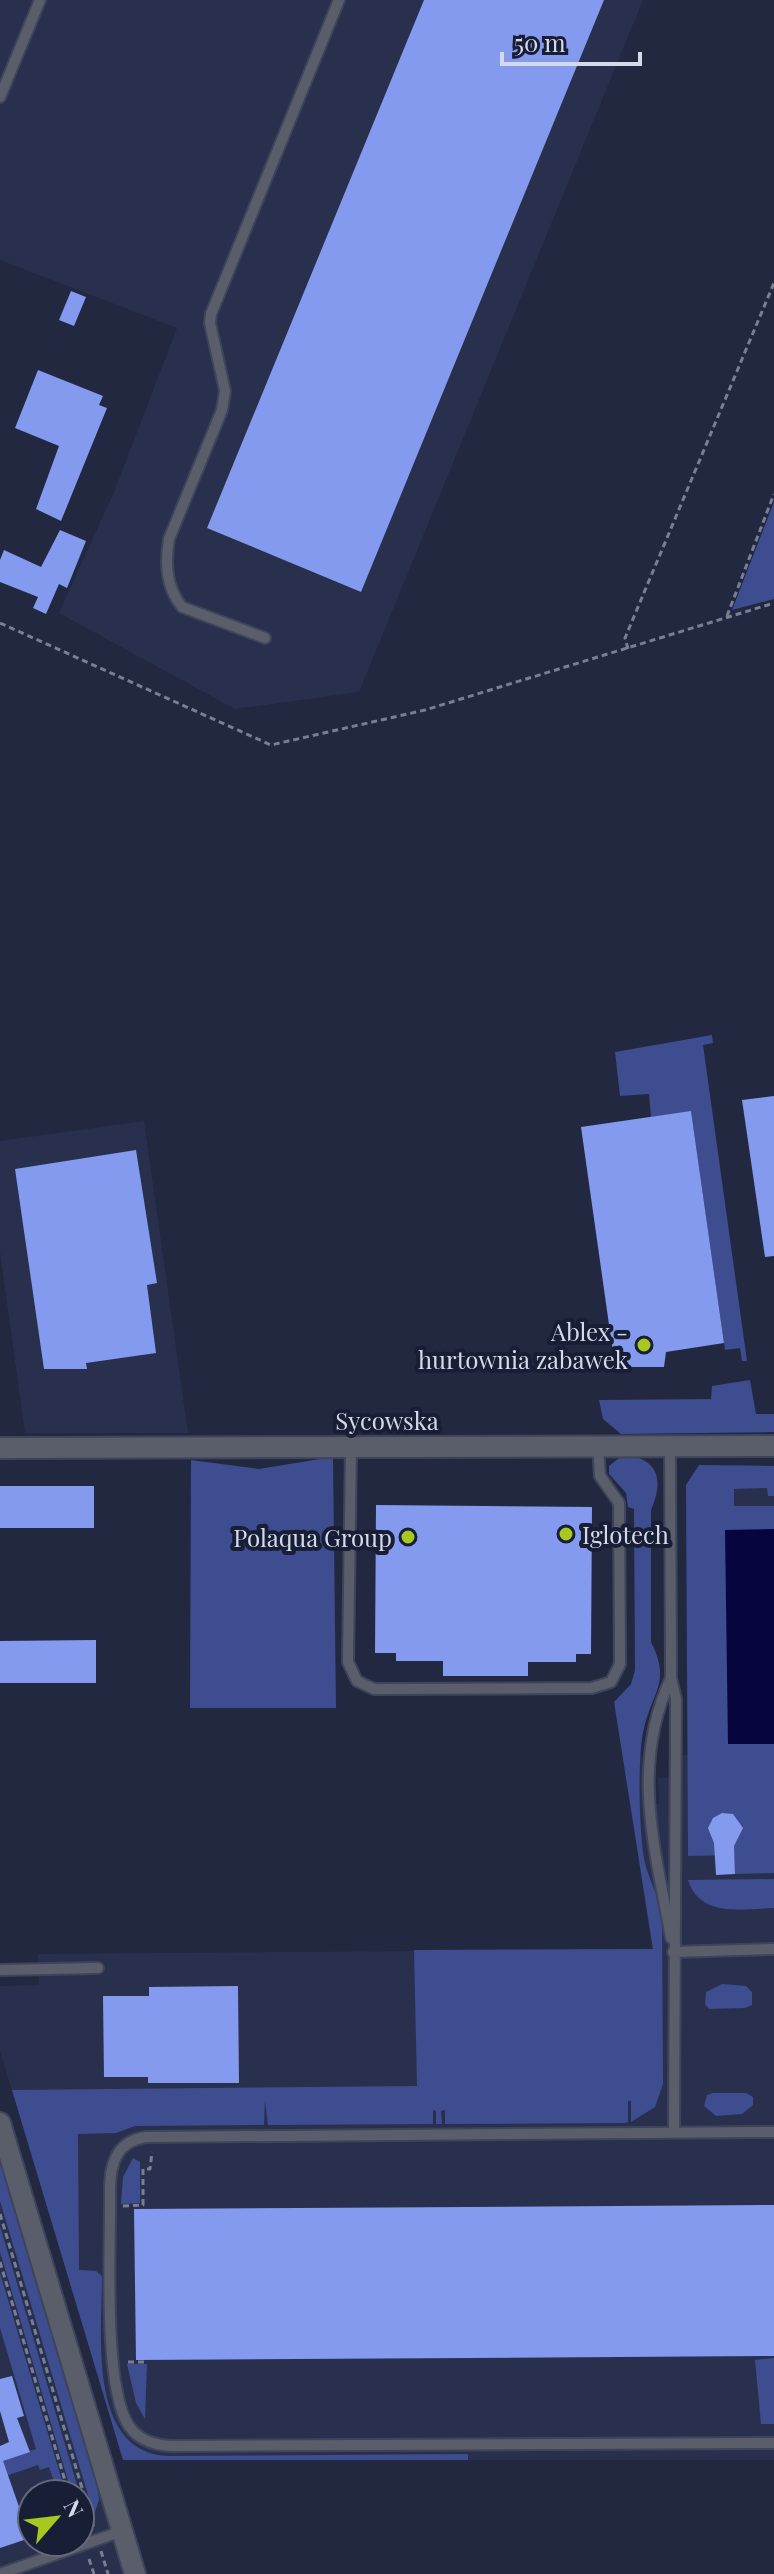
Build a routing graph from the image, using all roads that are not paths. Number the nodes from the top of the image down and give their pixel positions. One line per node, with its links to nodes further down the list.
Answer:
1 (40, 0): 3 (lane)
2 (339, 0): 4 (lane)
3 (0, 97)
4 (265, 638)
5 (351, 1446): 6 (street, Sycowska); 6 (lane); 9 (street, Sycowska)
6 (598, 1446): 7 (street, Sycowska)
7 (670, 1446): 8 (street, Sycowska); 10 (lane)
8 (774, 1446)
9 (0, 1448)
10 (671, 1678): 12 (lane); 12 (lane)
11 (774, 1949): 12 (lane)
12 (673, 1952): 16 (lane)
13 (98, 1968): 14 (lane)
14 (0, 1970)
15 (0, 2123): 19 (street)
16 (674, 2132): 17 (lane); 18 (lane)
17 (774, 2132)
18 (774, 2443)
19 (122, 2531): 20 (lane); 21 (street)
20 (0, 2574)
21 (135, 2574)

